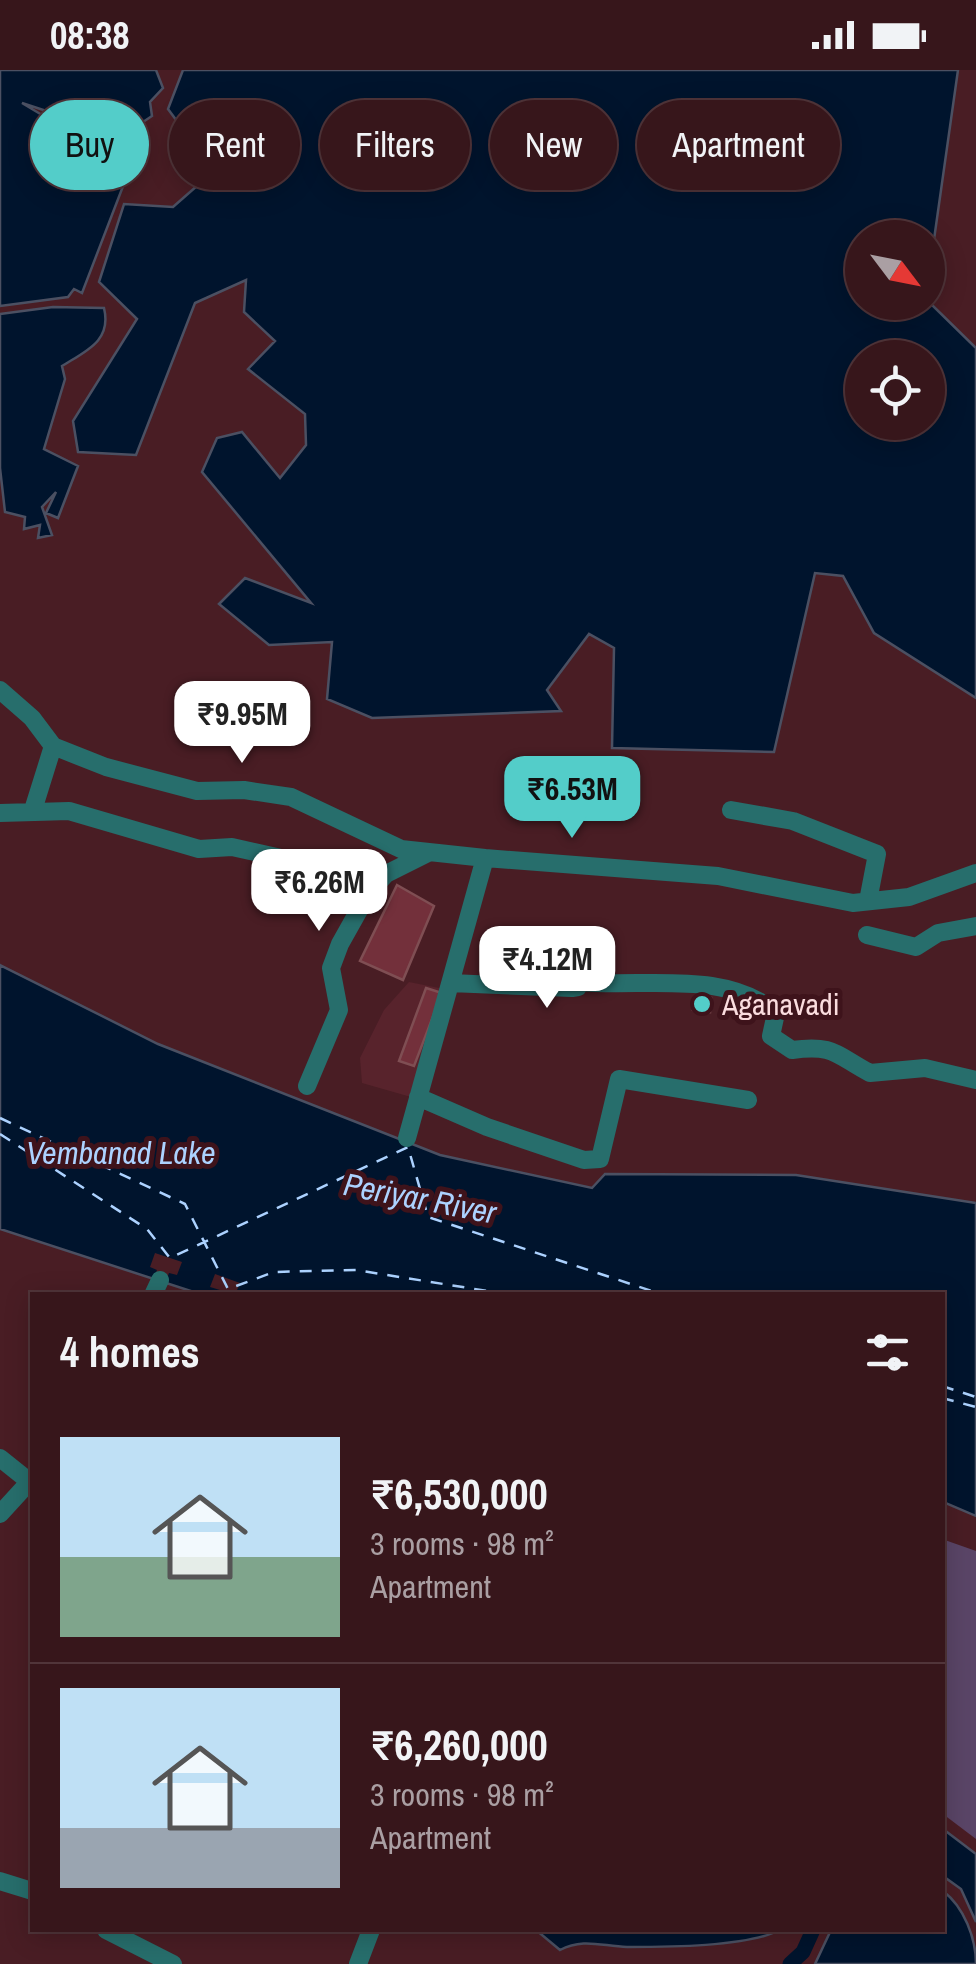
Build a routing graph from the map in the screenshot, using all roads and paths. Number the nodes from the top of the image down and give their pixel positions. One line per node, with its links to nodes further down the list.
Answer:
1 (0, 690): 2 (street)
2 (53, 746): 3 (street); 6 (street)
3 (34, 810): 5 (street); 9 (street)
4 (731, 810): 10 (street)
5 (0, 813)
6 (428, 852): 7 (street); 9 (street)
7 (485, 858): 10 (street); 15 (street)
8 (976, 873): 10 (street)
9 (368, 894): 17 (street)
10 (868, 902)
11 (976, 926): 12 (street)
12 (867, 935)
13 (585, 952): 14 (street)
14 (580, 982): 15 (street); 16 (street)
15 (450, 983): 18 (street)
16 (976, 1080)
17 (307, 1086)
18 (418, 1097): 19 (street); 20 (street)
19 (748, 1100)
20 (407, 1138)
21 (0, 1458): 22 (street)
22 (30, 1479)
23 (30, 1481): 24 (street)
24 (0, 1514)
25 (0, 1881): 26 (street)
26 (30, 1890)
27 (370, 1932): 30 (street)
28 (117, 1933): 29 (street)
29 (173, 1964)
30 (358, 1964)

